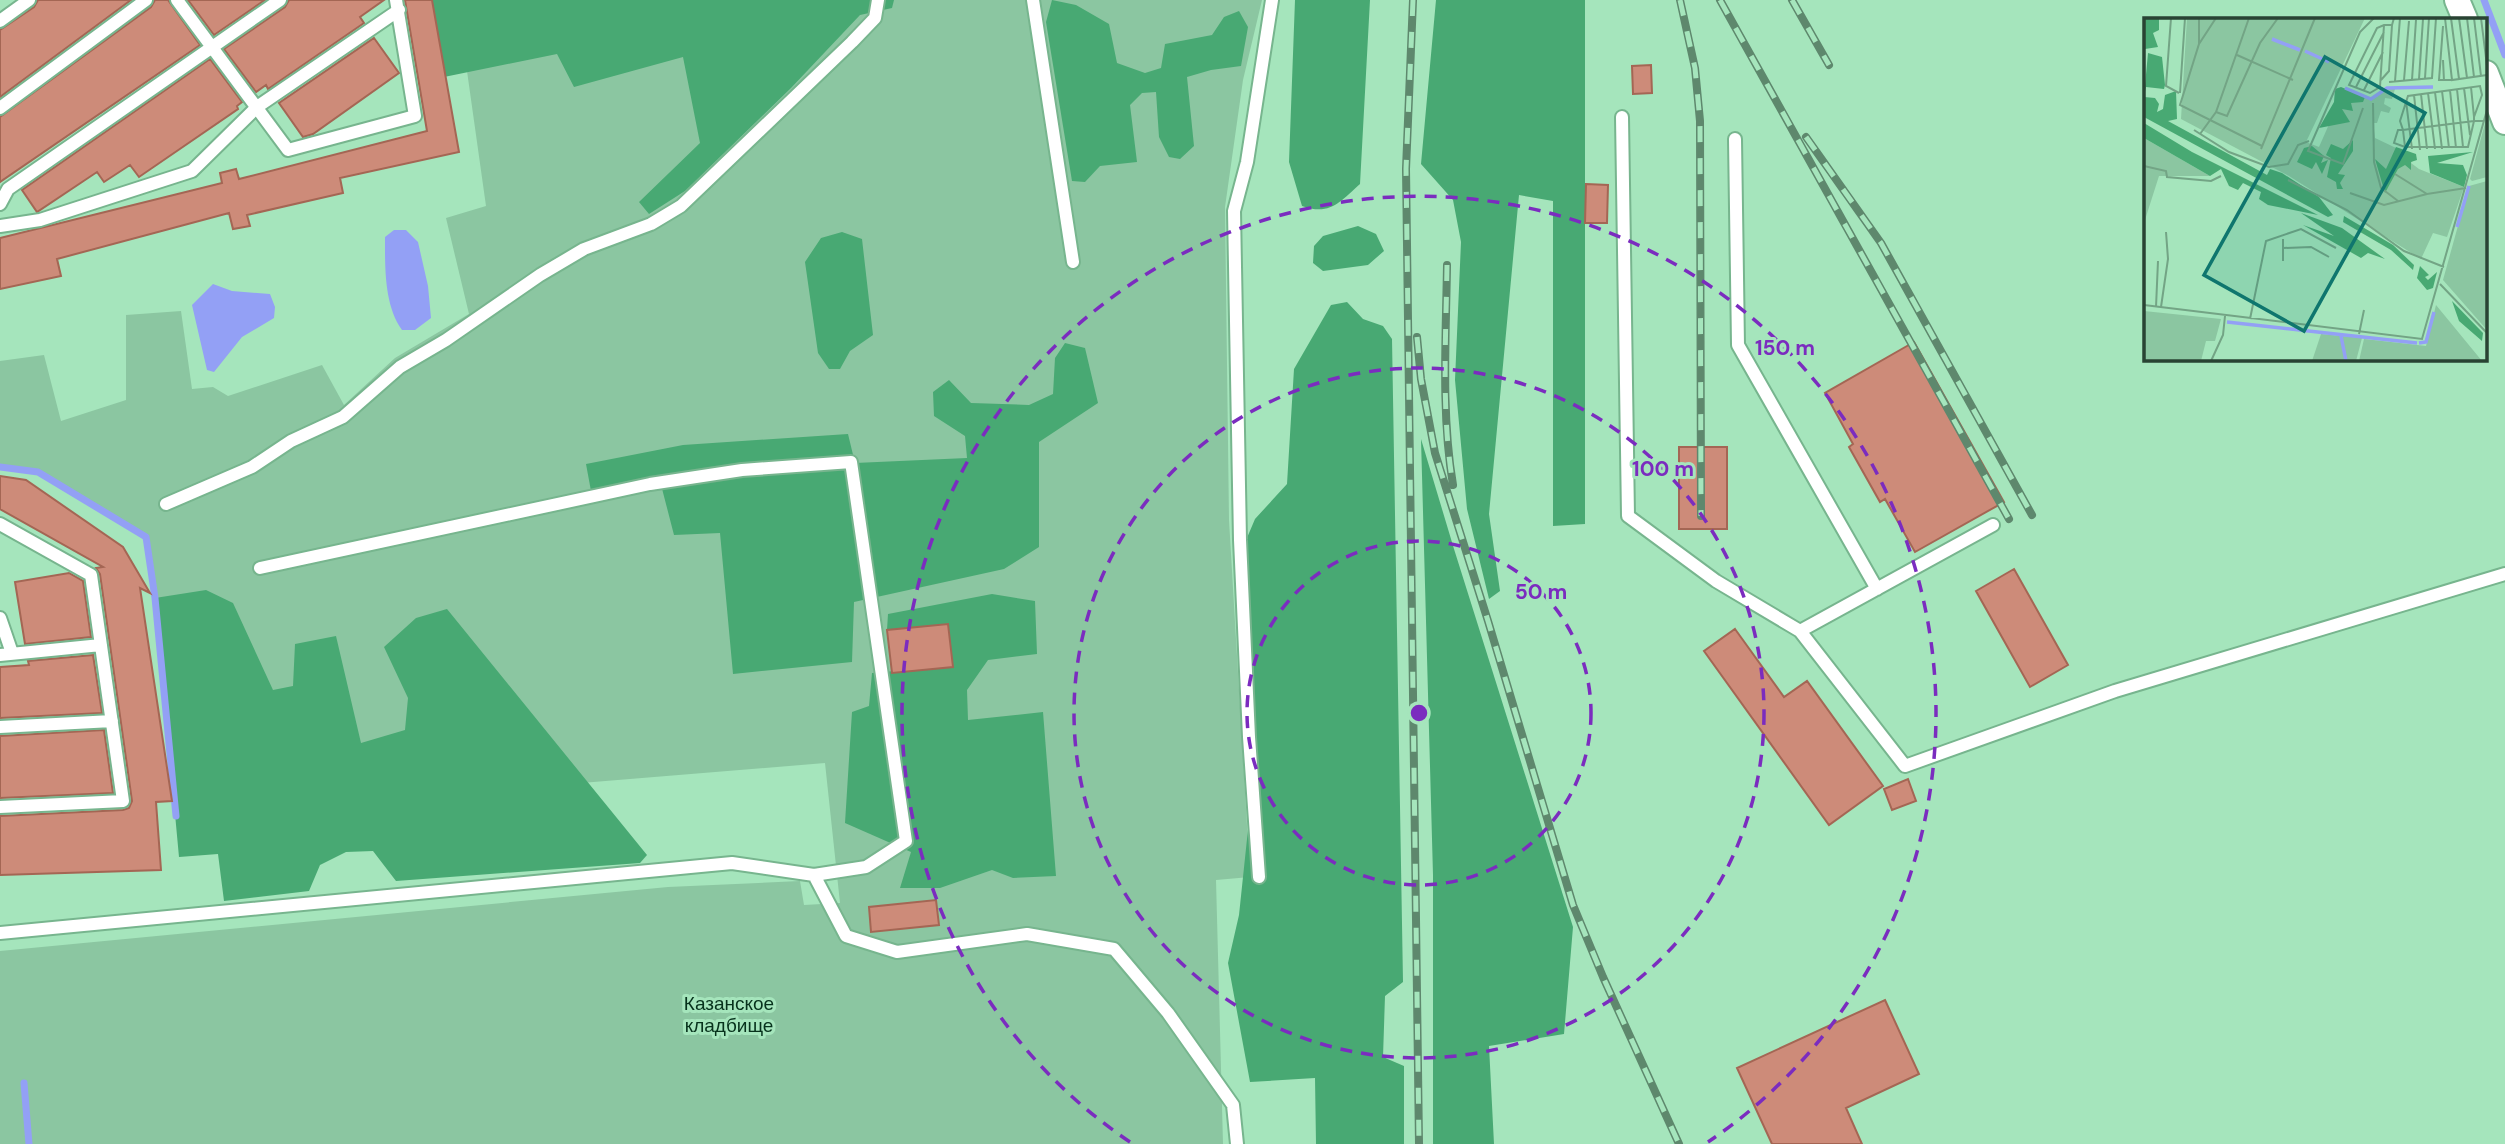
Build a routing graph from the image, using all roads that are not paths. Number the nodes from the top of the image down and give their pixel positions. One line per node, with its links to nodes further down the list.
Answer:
1 (29, 0): 11 (lane)
2 (146, 0): 15 (lane)
3 (177, 0): 12 (lane)
4 (279, 0): 12 (lane)
5 (878, 0): 22 (lane)
6 (1033, 0): 21 (lane)
7 (1272, 0): 36 (lane)
8 (2457, 0): 10 (street)
9 (397, 5): 14 (lane); 14 (lane)
10 (2465, 18)
11 (0, 21)
12 (211, 47): 14 (lane); 19 (lane)
13 (2488, 78): 17 (street)
14 (257, 107): 20 (lane)
15 (0, 108)
16 (1622, 117): 29 (lane)
17 (2505, 122)
18 (1735, 139): 27 (lane)
19 (0, 204)
20 (0, 226)
21 (1073, 262)
22 (166, 504)
23 (0, 524): 30 (lane)
24 (1993, 525): 27 (lane)
25 (260, 568): 35 (lane)
26 (2505, 574): 29 (lane)
27 (1877, 589): 29 (lane)
28 (0, 618): 31 (lane)
29 (1800, 631)
30 (101, 645): 31 (lane); 32 (lane)
31 (6, 654)
32 (111, 721): 33 (lane); 34 (lane)
33 (0, 727)
34 (0, 807)
35 (814, 875): 37 (lane); 38 (lane)
36 (1259, 877)
37 (0, 933)
38 (1237, 1144)

